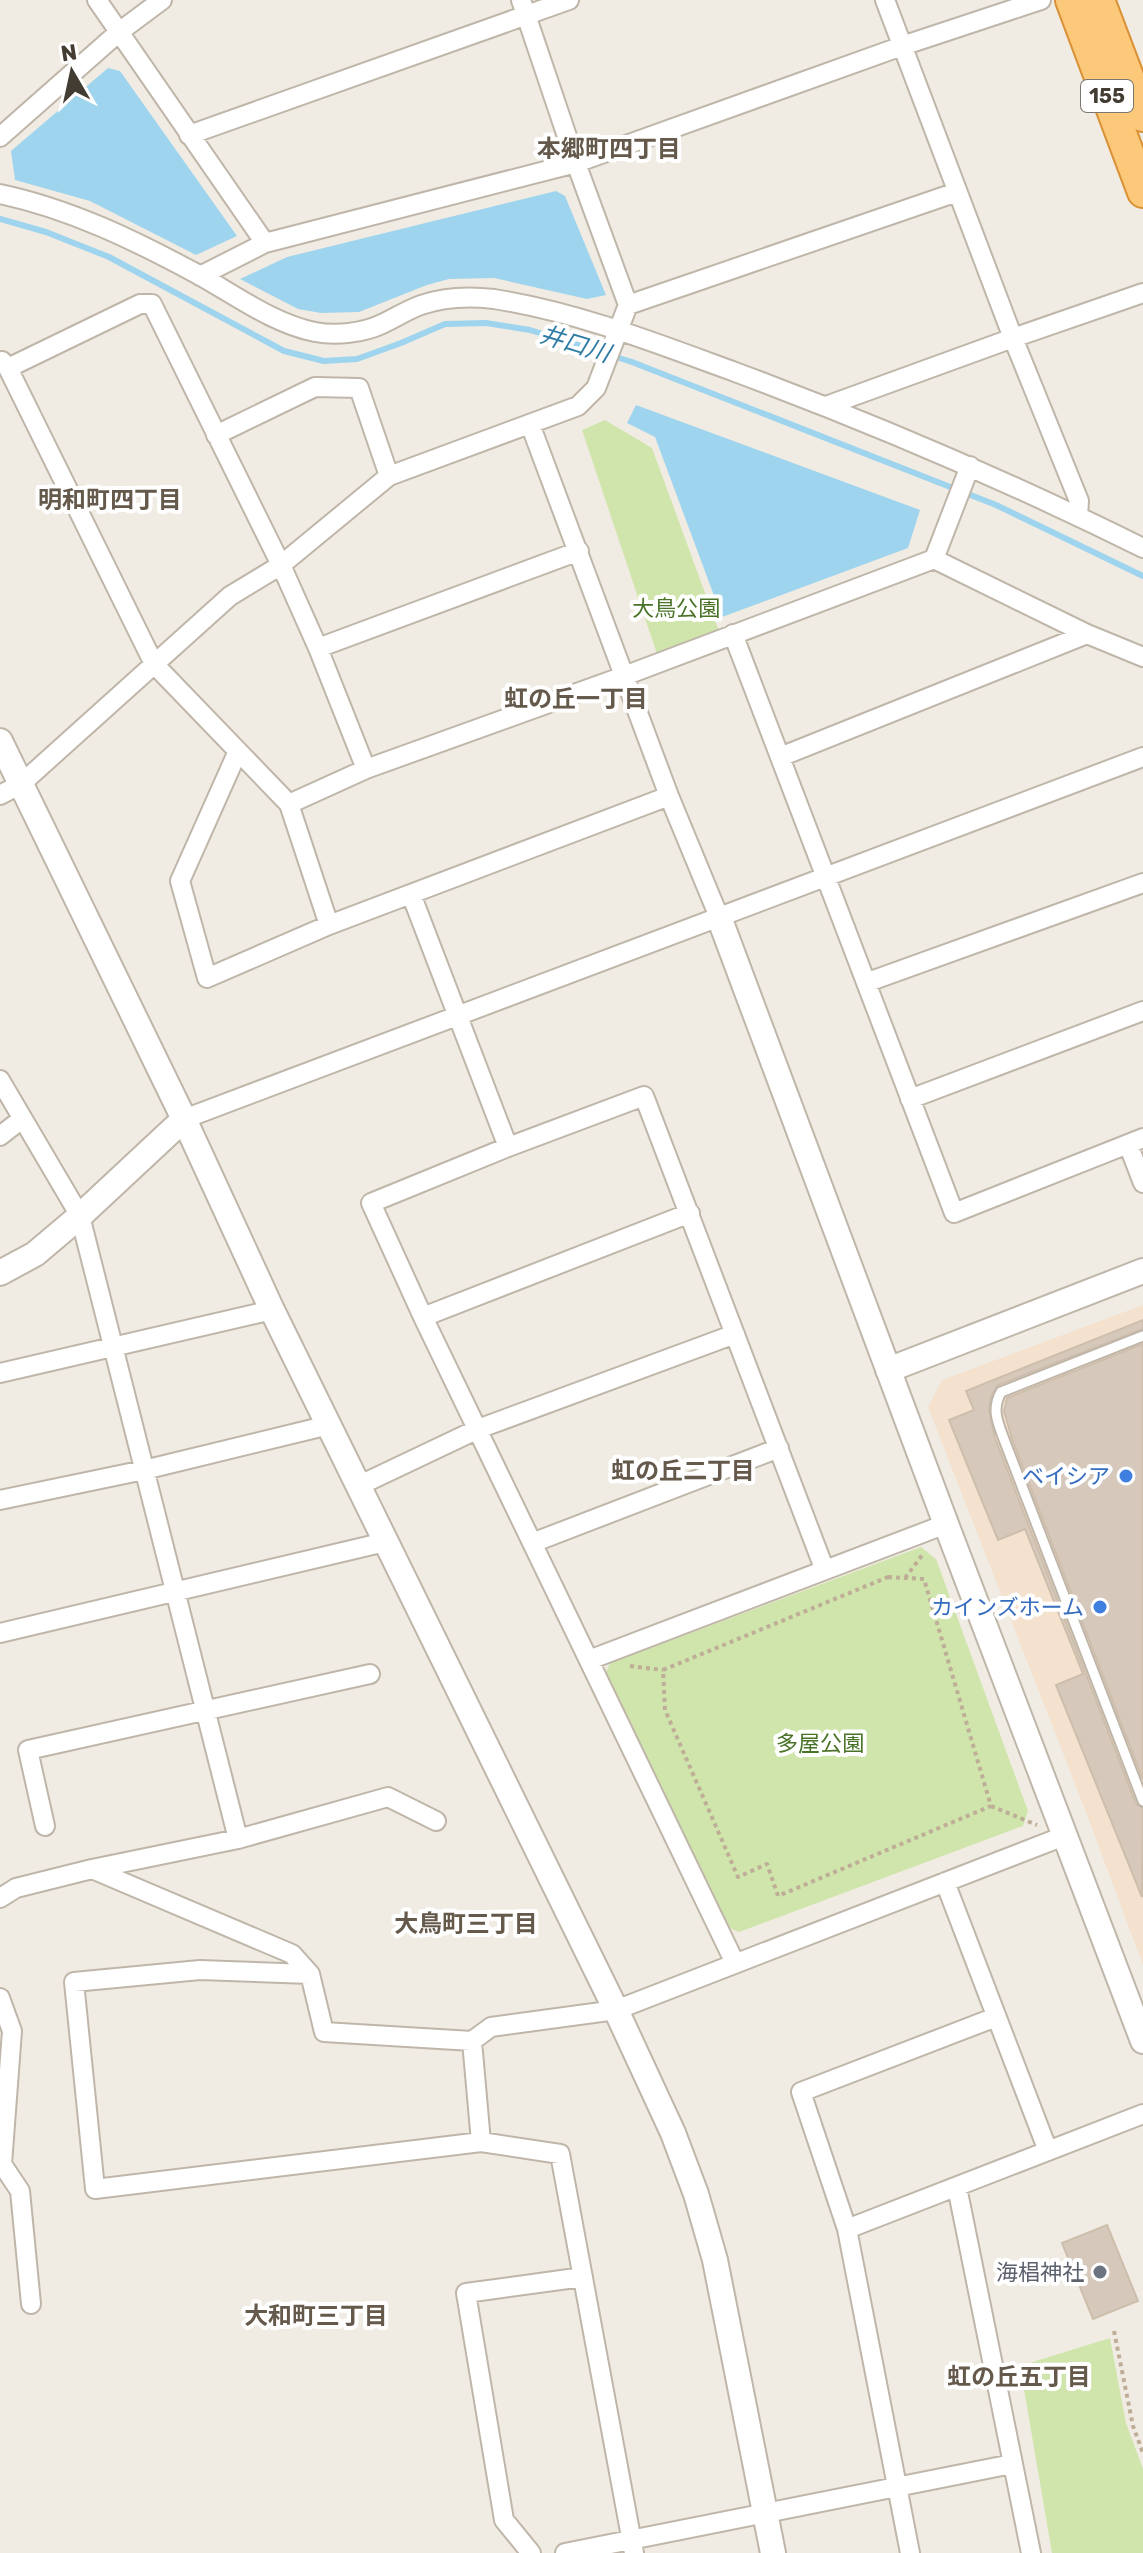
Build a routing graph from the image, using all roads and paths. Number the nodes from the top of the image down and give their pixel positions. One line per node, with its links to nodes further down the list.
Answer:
1 (97, 0): 9 (street)
2 (162, 0): 9 (street)
3 (569, 0): 8 (street)
4 (885, 0): 10 (street)
5 (1041, 0): 10 (street)
6 (1071, 0): 16 (highway, 155)
7 (1099, 0): 11 (highway, 155)
8 (523, 7): 12 (street); 14 (street)
9 (119, 32): 12 (street); 13 (street)
10 (902, 46): 14 (street); 15 (street)
11 (1143, 116)
12 (189, 135): 18 (street)
13 (0, 137)
14 (576, 163): 18 (street); 21 (street)
15 (957, 192): 21 (street); 23 (street)
16 (1143, 192)
17 (0, 194): 19 (street)
18 (265, 243): 19 (street)
19 (200, 276): 22 (street)
20 (1143, 293): 23 (street)
21 (628, 305): 22 (street)
22 (620, 329): 25 (street); 26 (street)
23 (1013, 338): 25 (street); 30 (street)
24 (4, 363): 27 (street); 39 (street)
25 (826, 406): 28 (street)
26 (530, 424): 29 (street); 32 (street)
27 (216, 435): 29 (street); 34 (street)
28 (970, 466): 30 (street); 33 (street)
29 (389, 476): 34 (street)
30 (1078, 516): 31 (street)
31 (1143, 548)
32 (579, 551): 37 (street); 40 (street)
33 (934, 559): 35 (street); 36 (street)
34 (281, 565): 37 (street); 39 (street)
35 (733, 634): 40 (street); 43 (street)
36 (1087, 634): 38 (street); 43 (street)
37 (318, 648): 45 (street)
38 (1143, 657)
39 (154, 664): 42 (street); 46 (street)
40 (624, 676): 45 (street); 47 (street)
41 (0, 741): 46 (street)
42 (238, 751): 48 (street); 53 (street)
43 (780, 757): 49 (street)
44 (1143, 757): 49 (street)
45 (366, 769): 48 (street)
46 (11, 790): 60 (street)
47 (669, 796): 51 (street); 52 (street)
48 (289, 804): 53 (street)
49 (825, 876): 52 (street); 54 (street)
50 (1143, 883): 54 (street)
51 (411, 894): 53 (street); 56 (street)
52 (719, 917): 56 (street); 74 (street)
53 (329, 925)
54 (868, 982): 58 (street)
55 (1143, 1011): 58 (street)
56 (457, 1017): 60 (street); 63 (street)
57 (0, 1080): 59 (street)
58 (910, 1099): 62 (street)
59 (22, 1119): 61 (street); 66 (street)
60 (184, 1119): 66 (street); 69 (street)
61 (0, 1136)
62 (1135, 1141): 64 (street)
63 (508, 1147): 65 (street); 70 (street)
64 (1143, 1183)
65 (690, 1213): 70 (street); 71 (street)
66 (80, 1216): 68 (street); 73 (street)
67 (1143, 1271): 74 (street)
68 (0, 1273)
69 (272, 1310): 73 (street); 76 (street)
70 (423, 1317): 77 (street)
71 (735, 1334): 77 (street); 78 (street)
72 (1143, 1336): 91 (lane)
73 (114, 1348): 75 (street); 79 (street)
74 (888, 1370): 82 (street)
75 (0, 1373)
76 (329, 1425): 79 (street); 80 (street)
77 (478, 1429): 80 (street); 84 (street)
78 (779, 1448): 84 (street); 85 (street)
79 (144, 1470): 81 (street); 86 (street)
80 (358, 1486): 83 (street)
81 (0, 1500)
82 (946, 1524): 85 (street); 95 (street)
83 (385, 1542): 86 (street); 103 (street)
84 (532, 1543): 88 (street)
85 (824, 1568): 88 (street)
86 (175, 1591): 87 (street); 90 (street)
87 (0, 1633)
88 (589, 1660): 100 (street)
89 (370, 1674): 90 (street)
90 (205, 1710): 94 (street); 96 (street)
91 (1143, 1801)
92 (991, 1806): 92 (path); 95 (path)
93 (436, 1821): 96 (street)
94 (45, 1826)
95 (1064, 1836): 98 (street); 106 (street)
96 (238, 1839): 97 (street)
97 (92, 1869): 99 (street); 101 (street)
98 (945, 1882): 100 (street); 104 (street)
99 (0, 1898)
100 (735, 1963): 103 (street)
101 (310, 1974): 105 (street); 108 (street)
102 (0, 1998): 113 (street)
103 (616, 2010): 105 (street); 118 (street)
104 (996, 2017): 109 (street); 111 (street)
105 (472, 2041): 108 (street)
106 (1143, 2041)
107 (1143, 2114): 109 (street)
108 (481, 2142): 112 (street)
109 (1048, 2151): 110 (street)
110 (957, 2187): 111 (street); 116 (street)
111 (847, 2229): 117 (street)
112 (583, 2277): 119 (street); 120 (street)
113 (31, 2304)
114 (1114, 2331): 115 (path)
115 (1143, 2453)
116 (1012, 2464): 117 (street); 124 (street)
117 (897, 2486): 118 (street); 123 (street)
118 (765, 2512): 119 (street); 122 (street)
119 (632, 2547): 121 (street)
120 (531, 2553)
121 (565, 2553)
122 (773, 2553)
123 (910, 2553)
124 (1031, 2553)

